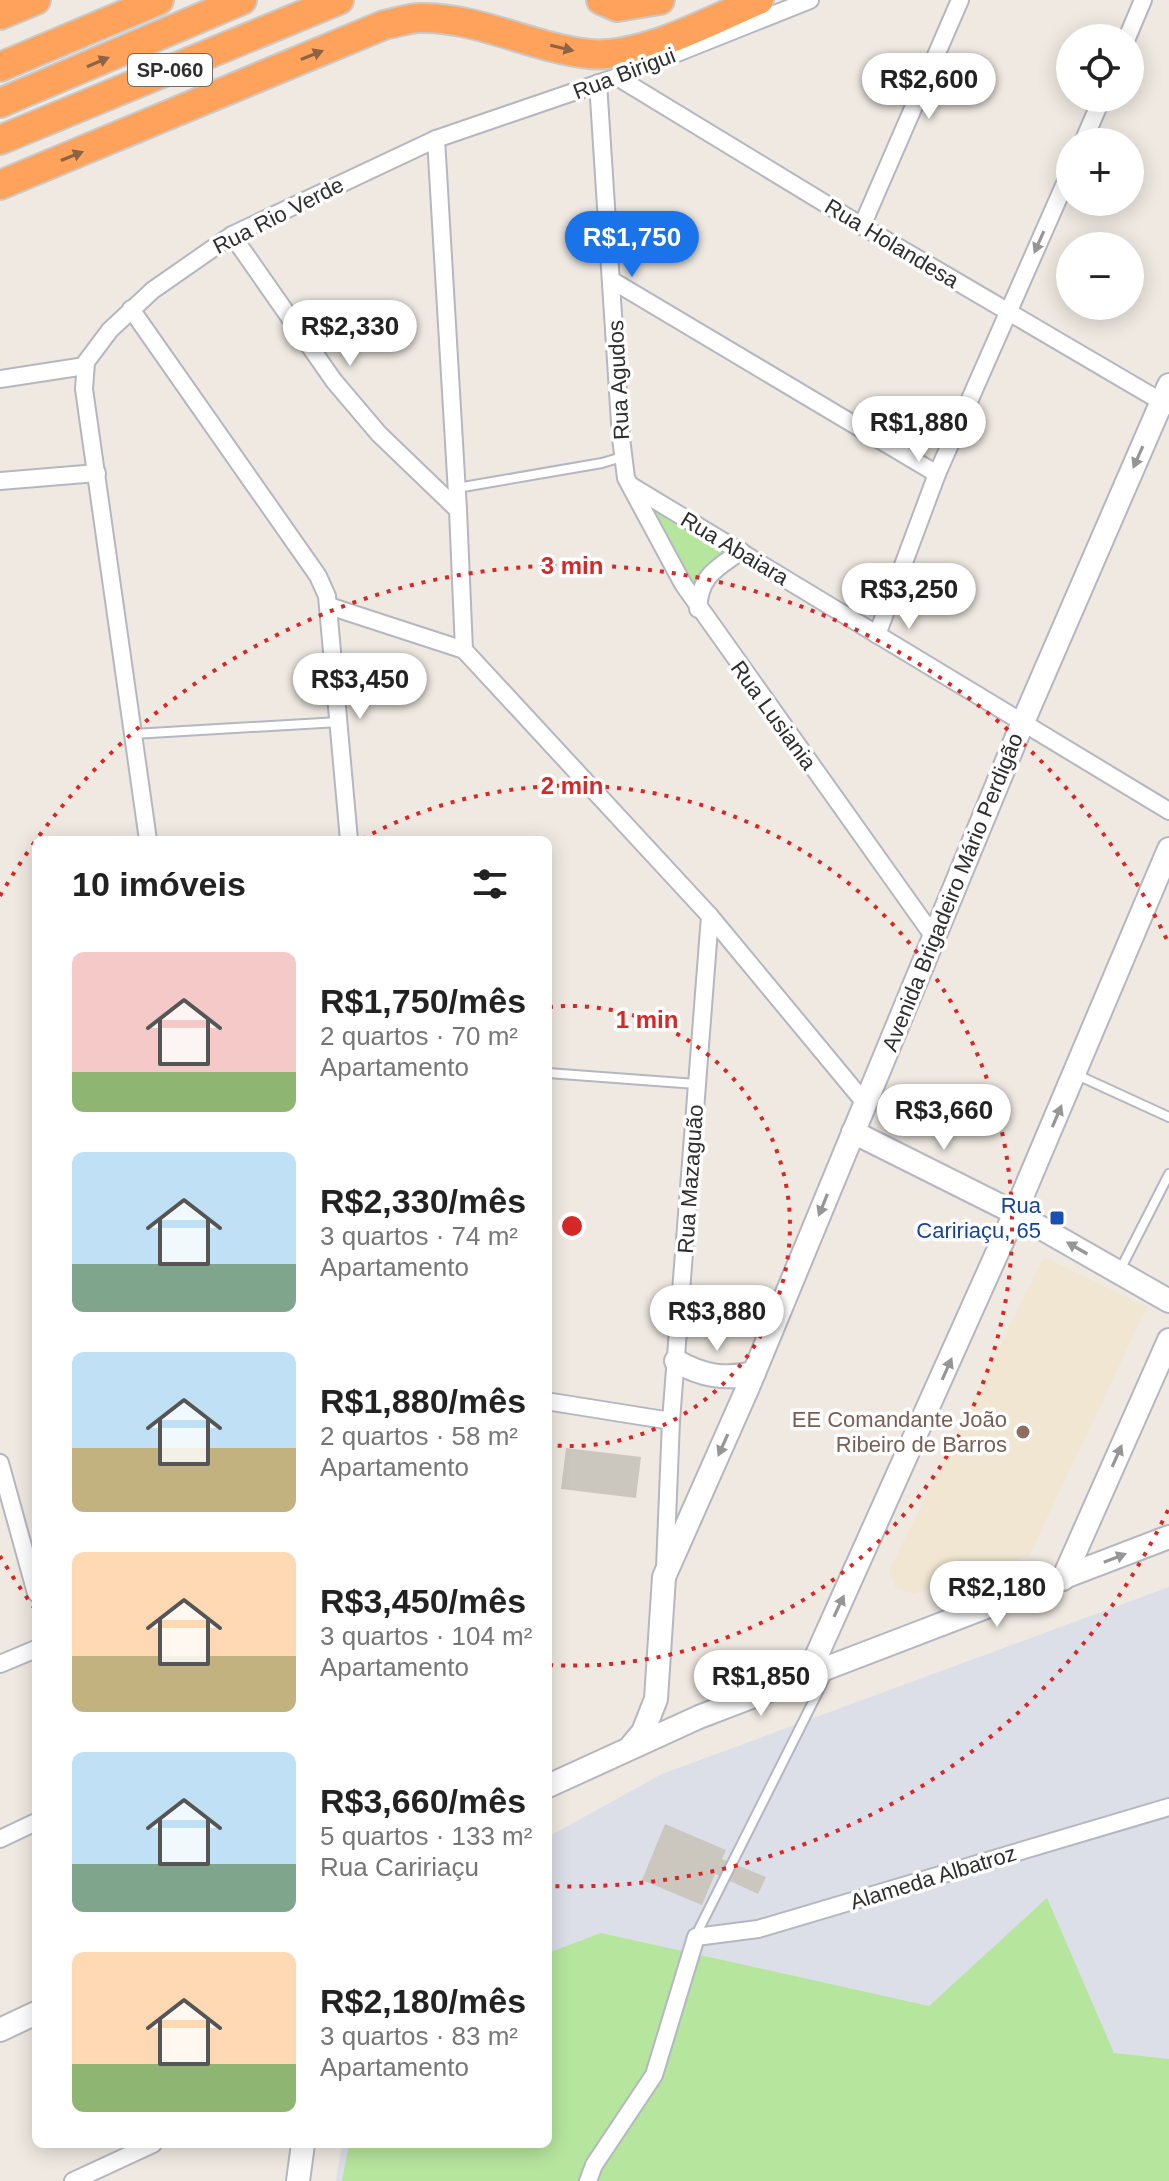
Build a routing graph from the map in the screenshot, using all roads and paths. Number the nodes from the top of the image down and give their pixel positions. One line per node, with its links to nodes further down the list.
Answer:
1 (15, 0): 12 (main road)
2 (36, 0): 12 (highway)
3 (159, 0): 14 (highway)
4 (242, 0): 17 (highway, SP-060, one-way to 4)
5 (339, 0): 19 (highway, SP-060)
6 (601, 0): 7 (highway)
7 (660, 0)
8 (759, 0): 20 (highway, one-way to 8)
9 (810, 0): 15 (street, Rua Birigui)
10 (960, 0): 22 (street)
11 (1143, 0): 13 (street)
12 (0, 12)
13 (1133, 24)
14 (0, 67)
15 (617, 77): 16 (street, Rua Birigui); 22 (street, Rua Holandesa)
16 (598, 83): 18 (street, Rua Birigui); 24 (street, Rua Agudos)
17 (0, 103)
18 (436, 139): 23 (street, Rua Rio Verde); 35 (street)
19 (0, 140)
20 (0, 185)
21 (1056, 204): 26 (street, one-way to 26)
22 (862, 226): 26 (street, Rua Holandesa)
23 (232, 235): 25 (street, Rua Rio Verde); 36 (street)
24 (613, 281): 30 (street, Rua Agudos); 32 (street)
25 (131, 309): 27 (street, Rua Rio Verde); 38 (street)
26 (1009, 312): 29 (street, Rua Holandesa); 32 (street)
27 (85, 366): 28 (street); 31 (street)
28 (0, 379)
29 (1167, 398): 43 (main road, Avenida Brigadeiro Mário Perdigão, one-way to 43)
30 (622, 457): 34 (street, Rua Agudos); 35 (lane)
31 (97, 473): 33 (street); 44 (street)
32 (937, 474): 40 (street)
33 (0, 481)
34 (629, 484): 37 (street, Rua Abaiara); 39 (street, Rua Lusiania)
35 (457, 488): 36 (street)
36 (458, 510): 41 (street)
37 (741, 551): 39 (street); 40 (street, Rua Abaiara)
38 (329, 606): 41 (street); 42 (street)
39 (698, 609): 50 (street, Rua Lusiania)
40 (877, 635): 43 (street, Rua Abaiara)
41 (464, 650): 49 (street)
42 (340, 722): 44 (lane); 47 (street)
43 (1023, 722): 45 (street, Rua Abaiara); 50 (main road, Avenida Brigadeiro Mário Perdigão)
44 (132, 734): 46 (street)
45 (1169, 811)
46 (147, 836)
47 (349, 836)
48 (1169, 849): 52 (main road)
49 (710, 916): 53 (street, Rua Mazaguão); 54 (street)
50 (934, 937): 54 (main road, Avenida Brigadeiro Mário Perdigão)
51 (552, 1073): 53 (lane)
52 (1074, 1074): 55 (lane); 58 (main road, one-way to 52)
53 (697, 1084): 62 (street, Rua Mazaguão)
54 (865, 1103): 56 (main road, Avenida Brigadeiro Mário Perdigão)
55 (1169, 1117)
56 (853, 1132): 58 (main road); 63 (main road, Avenida Brigadeiro Mário Perdigão, one-way to 63)
57 (1169, 1174): 59 (lane)
58 (1015, 1213): 59 (main road, one-way to 58); 74 (main road, one-way to 58)
59 (1119, 1272): 60 (main road)
60 (1169, 1301)
61 (1169, 1340): 70 (main road, one-way to 61)
62 (676, 1361): 63 (main road); 65 (street, Rua Mazaguão)
63 (754, 1373): 68 (main road, Avenida Brigadeiro Mário Perdigão, one-way to 68)
64 (552, 1402): 65 (street)
65 (671, 1421): 68 (street, Rua Mazaguão)
66 (0, 1463): 69 (street)
67 (1169, 1537): 70 (main road, one-way to 67)
68 (664, 1577): 75 (main road, Rua Mazaguão)
69 (32, 1579)
70 (1063, 1579): 73 (main road)
71 (32, 1651): 72 (street)
72 (0, 1664)
73 (830, 1668): 74 (main road); 82 (lane)
74 (807, 1677): 76 (main road)
75 (658, 1682): 76 (main road); 77 (main road, Rua Mazaguão)
76 (699, 1717): 77 (main road)
77 (632, 1745): 78 (main road)
78 (552, 1785)
79 (1169, 1807): 82 (street, Alameda Albatroz)
80 (32, 1824): 81 (street)
81 (0, 1839)
82 (696, 1937): 89 (street)
83 (32, 2015): 84 (main road)
84 (0, 2030)
85 (144, 2148): 87 (street)
86 (302, 2148): 88 (main road)
87 (73, 2181)
88 (298, 2181)
89 (588, 2181)

